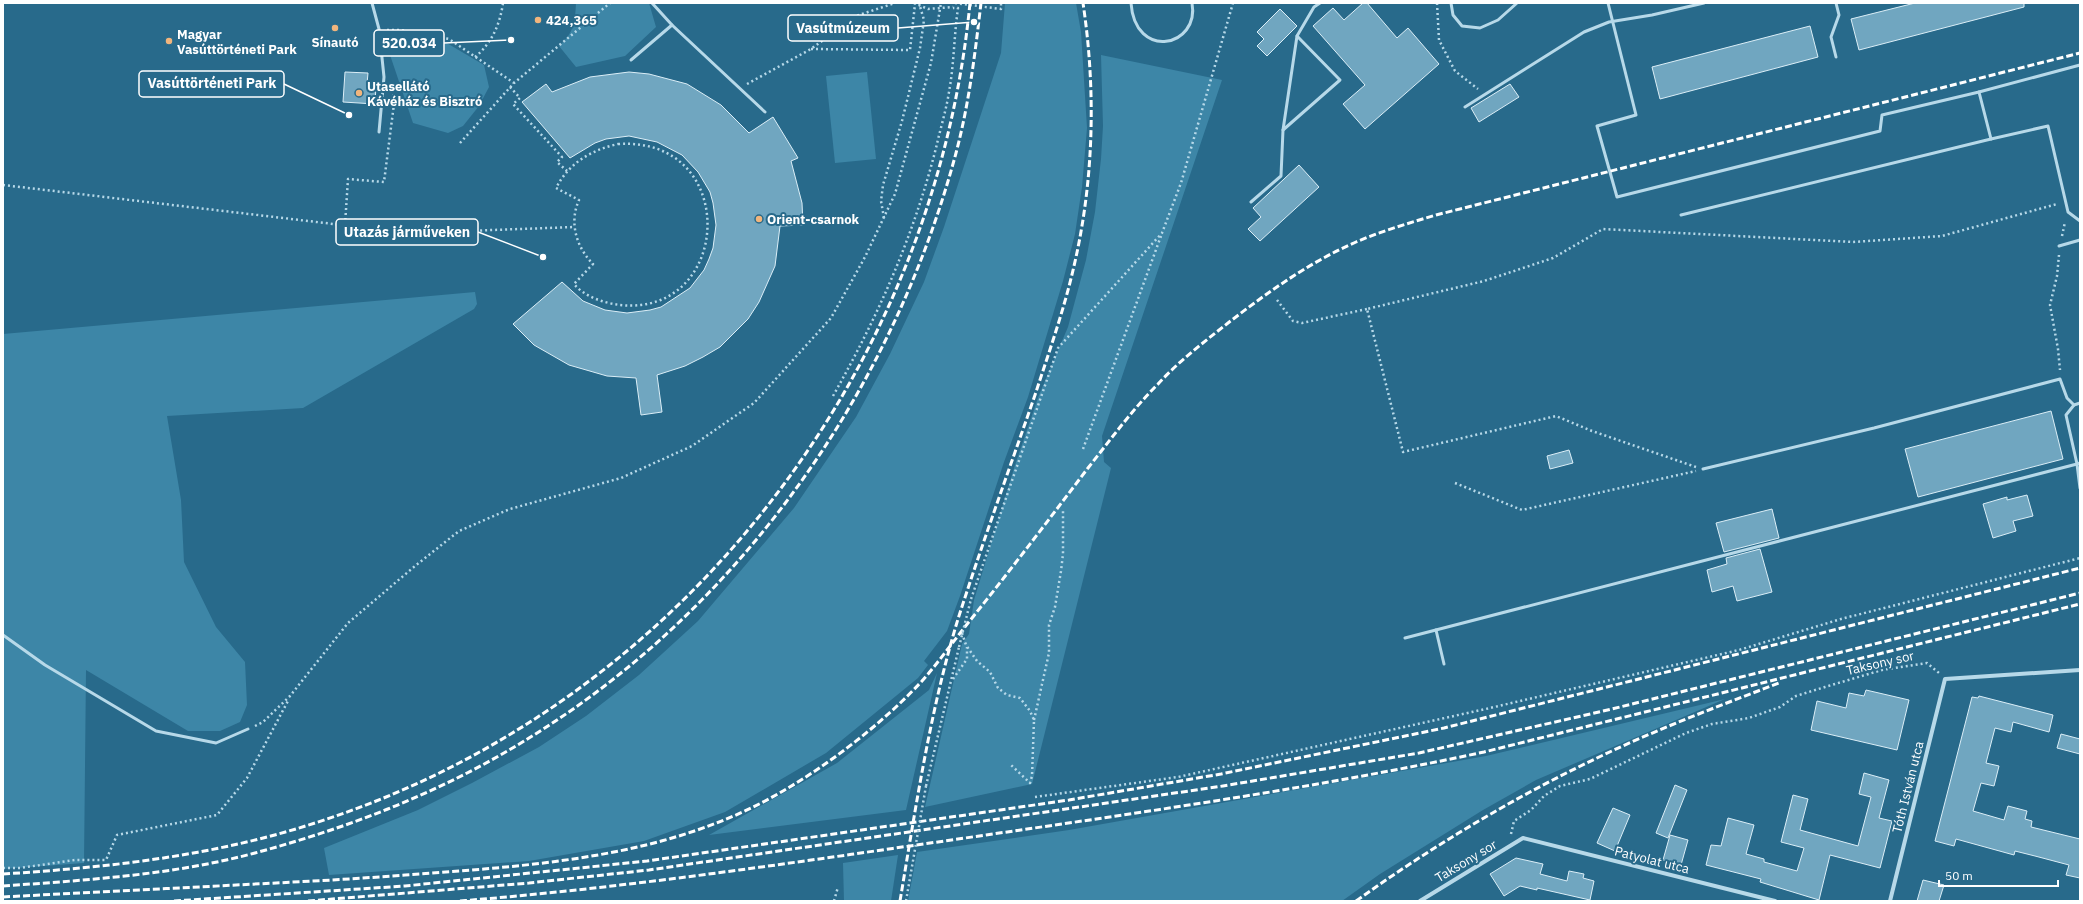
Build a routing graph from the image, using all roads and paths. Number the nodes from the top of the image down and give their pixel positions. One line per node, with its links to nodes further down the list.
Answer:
1 (372, 3): 25 (lane)
2 (503, 3): 28 (path)
3 (610, 3): 32 (path)
4 (652, 3): 24 (lane)
5 (895, 3): 27 (path)
6 (941, 3): 21 (path)
7 (954, 3): 8 (path); 22 (path)
8 (1001, 3)
9 (1131, 3): 10 (lane)
10 (1192, 3)
11 (1233, 3): 54 (path)
12 (1320, 3): 26 (lane)
13 (1437, 3): 36 (path)
14 (1451, 3): 15 (lane)
15 (1517, 3)
16 (1608, 3): 23 (lane)
17 (1704, 3): 23 (lane)
18 (1836, 3): 29 (lane)
19 (914, 4): 20 (path); 27 (path)
20 (919, 4): 21 (path); 50 (path)
21 (941, 8): 22 (path); 50 (path)
22 (953, 8): 60 (path)
23 (1613, 21): 35 (lane); 36 (lane)
24 (672, 25): 30 (lane); 34 (lane)
25 (379, 29): 28 (path); 41 (lane)
26 (1297, 36): 40 (lane); 40 (lane)
27 (811, 49): 34 (path)
28 (476, 57): 32 (path)
29 (1836, 57)
30 (631, 60)
31 (2080, 64): 35 (lane)
32 (514, 83): 33 (path)
33 (510, 87): 43 (path); 44 (path)
34 (740, 89): 39 (lane)
35 (1979, 92): 42 (lane)
36 (1485, 95): 38 (lane)
37 (394, 101): 52 (path)
38 (1465, 107)
39 (765, 112)
40 (1282, 130): 47 (lane)
41 (379, 132)
42 (1991, 139): 46 (lane); 49 (lane)
43 (460, 143)
44 (567, 171): 53 (path); 53 (path)
45 (3, 185): 52 (path)
46 (2065, 201): 48 (lane); 58 (path)
47 (1251, 202)
48 (2068, 212): 51 (lane); 56 (path)
49 (1682, 215)
50 (884, 218): 79 (path)
51 (2080, 221)
52 (345, 225): 53 (path)
53 (575, 227)
54 (1162, 233): 63 (path); 71 (path, bridge)
55 (2080, 240): 56 (lane)
56 (2060, 246): 59 (path)
57 (1277, 300): 58 (path)
58 (1367, 309): 65 (path)
59 (2060, 379): 62 (lane); 65 (lane)
60 (833, 396)
61 (2080, 403): 62 (lane)
62 (2074, 405): 64 (lane)
63 (1083, 449)
64 (2078, 463): 67 (lane); 70 (lane)
65 (1703, 469): 66 (path)
66 (1455, 483)
67 (2080, 488)
68 (1063, 510): 80 (path)
69 (2080, 558): 83 (path)
70 (1436, 630): 73 (lane); 75 (lane)
71 (962, 633): 74 (path); 78 (path, bridge)
72 (3, 636): 81 (lane)
73 (1404, 638)
74 (966, 645): 78 (path); 80 (path)
75 (1444, 664)
76 (2080, 670): 77 (street)
77 (1945, 679): 85 (path, Taksony sor); 92 (street, Tóth István utca)
78 (950, 682): 89 (path, bridge)
79 (290, 696): 81 (path); 86 (path)
80 (1034, 720): 82 (path)
81 (248, 729)
82 (1011, 765)
83 (1035, 797)
84 (1523, 838): 85 (street, Taksony sor); 91 (street, Patyolat utca)
85 (1509, 846): 90 (street, Taksony sor)
86 (3, 868)
87 (838, 887): 88 (path)
88 (834, 901)
89 (906, 901)
90 (1420, 901)
91 (1775, 901)
92 (1890, 901)

